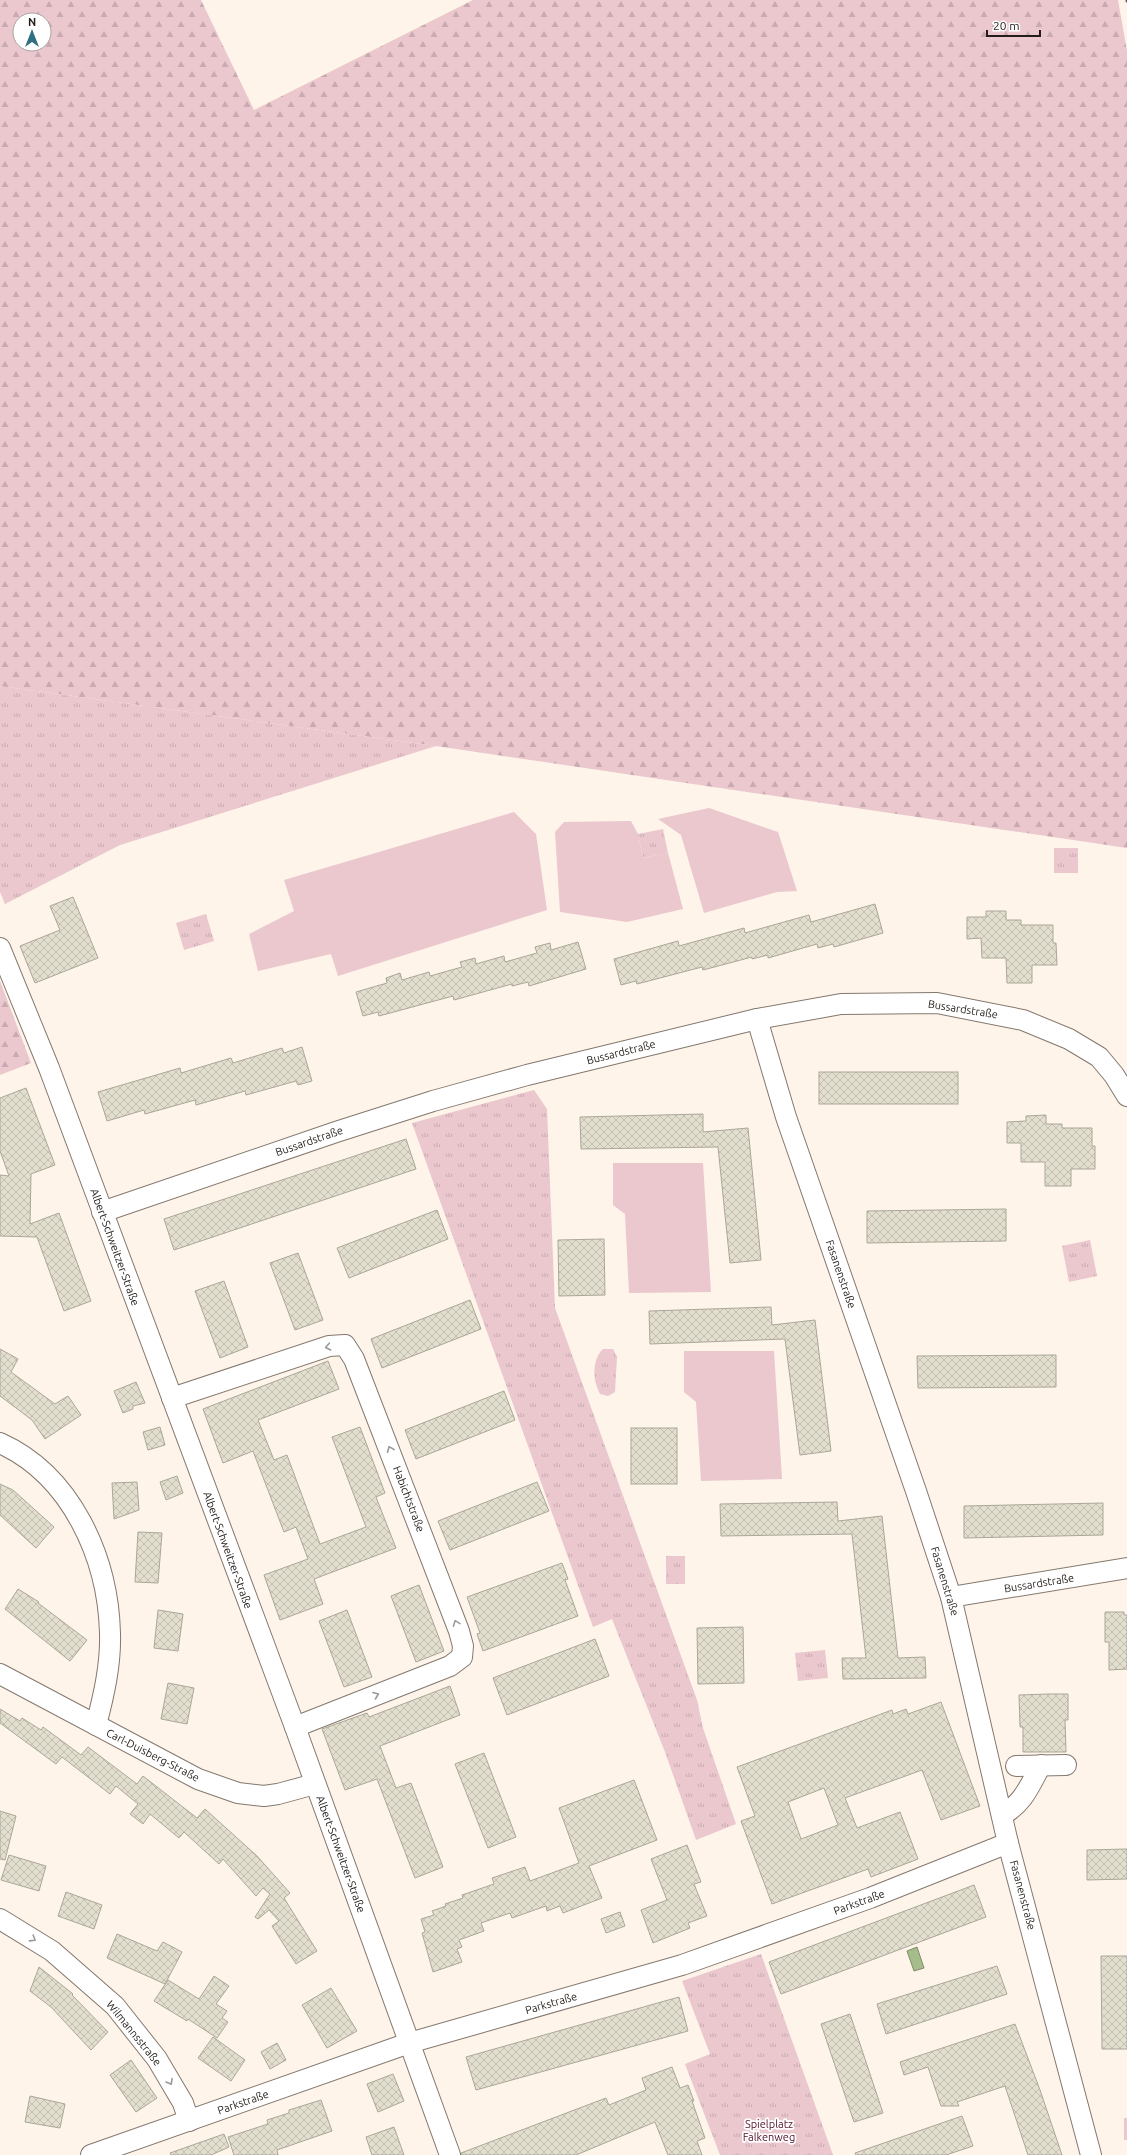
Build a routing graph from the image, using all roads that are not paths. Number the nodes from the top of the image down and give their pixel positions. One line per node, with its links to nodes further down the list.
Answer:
1 (0, 948): 4 (street, Albert-Schweitzer-Straße)
2 (757, 1019): 3 (street, Bussardstraße); 4 (street, Bussardstraße); 8 (street, Fasanenstraße)
3 (1127, 1096)
4 (102, 1212): 5 (street, Albert-Schweitzer-Straße)
5 (172, 1398): 11 (street, Albert-Schweitzer-Straße); 11 (street, Habichtstraße, one-way to 5)
6 (0, 1443): 10 (street)
7 (1127, 1568): 8 (street, Bussardstraße)
8 (951, 1597): 16 (street, Fasanenstraße)
9 (0, 1674): 10 (street, Carl-Duisberg-Straße)
10 (96, 1725): 15 (street, Carl-Duisberg-Straße)
11 (295, 1726): 15 (street, Albert-Schweitzer-Straße)
12 (1041, 1765): 13 (street); 14 (street); 16 (street)
13 (1066, 1765)
14 (1016, 1766)
15 (316, 1784): 19 (street, Albert-Schweitzer-Straße)
16 (1002, 1815): 17 (street, Fasanenstraße)
17 (1008, 1843): 19 (street, Parkstraße); 23 (street, Fasanenstraße)
18 (0, 1919): 20 (street, Wilmannsstraße, one-way to 20)
19 (409, 2043): 20 (street, Parkstraße); 22 (street, Albert-Schweitzer-Straße)
20 (189, 2121): 21 (street, Parkstraße)
21 (91, 2155)
22 (450, 2155)
23 (1091, 2155)

